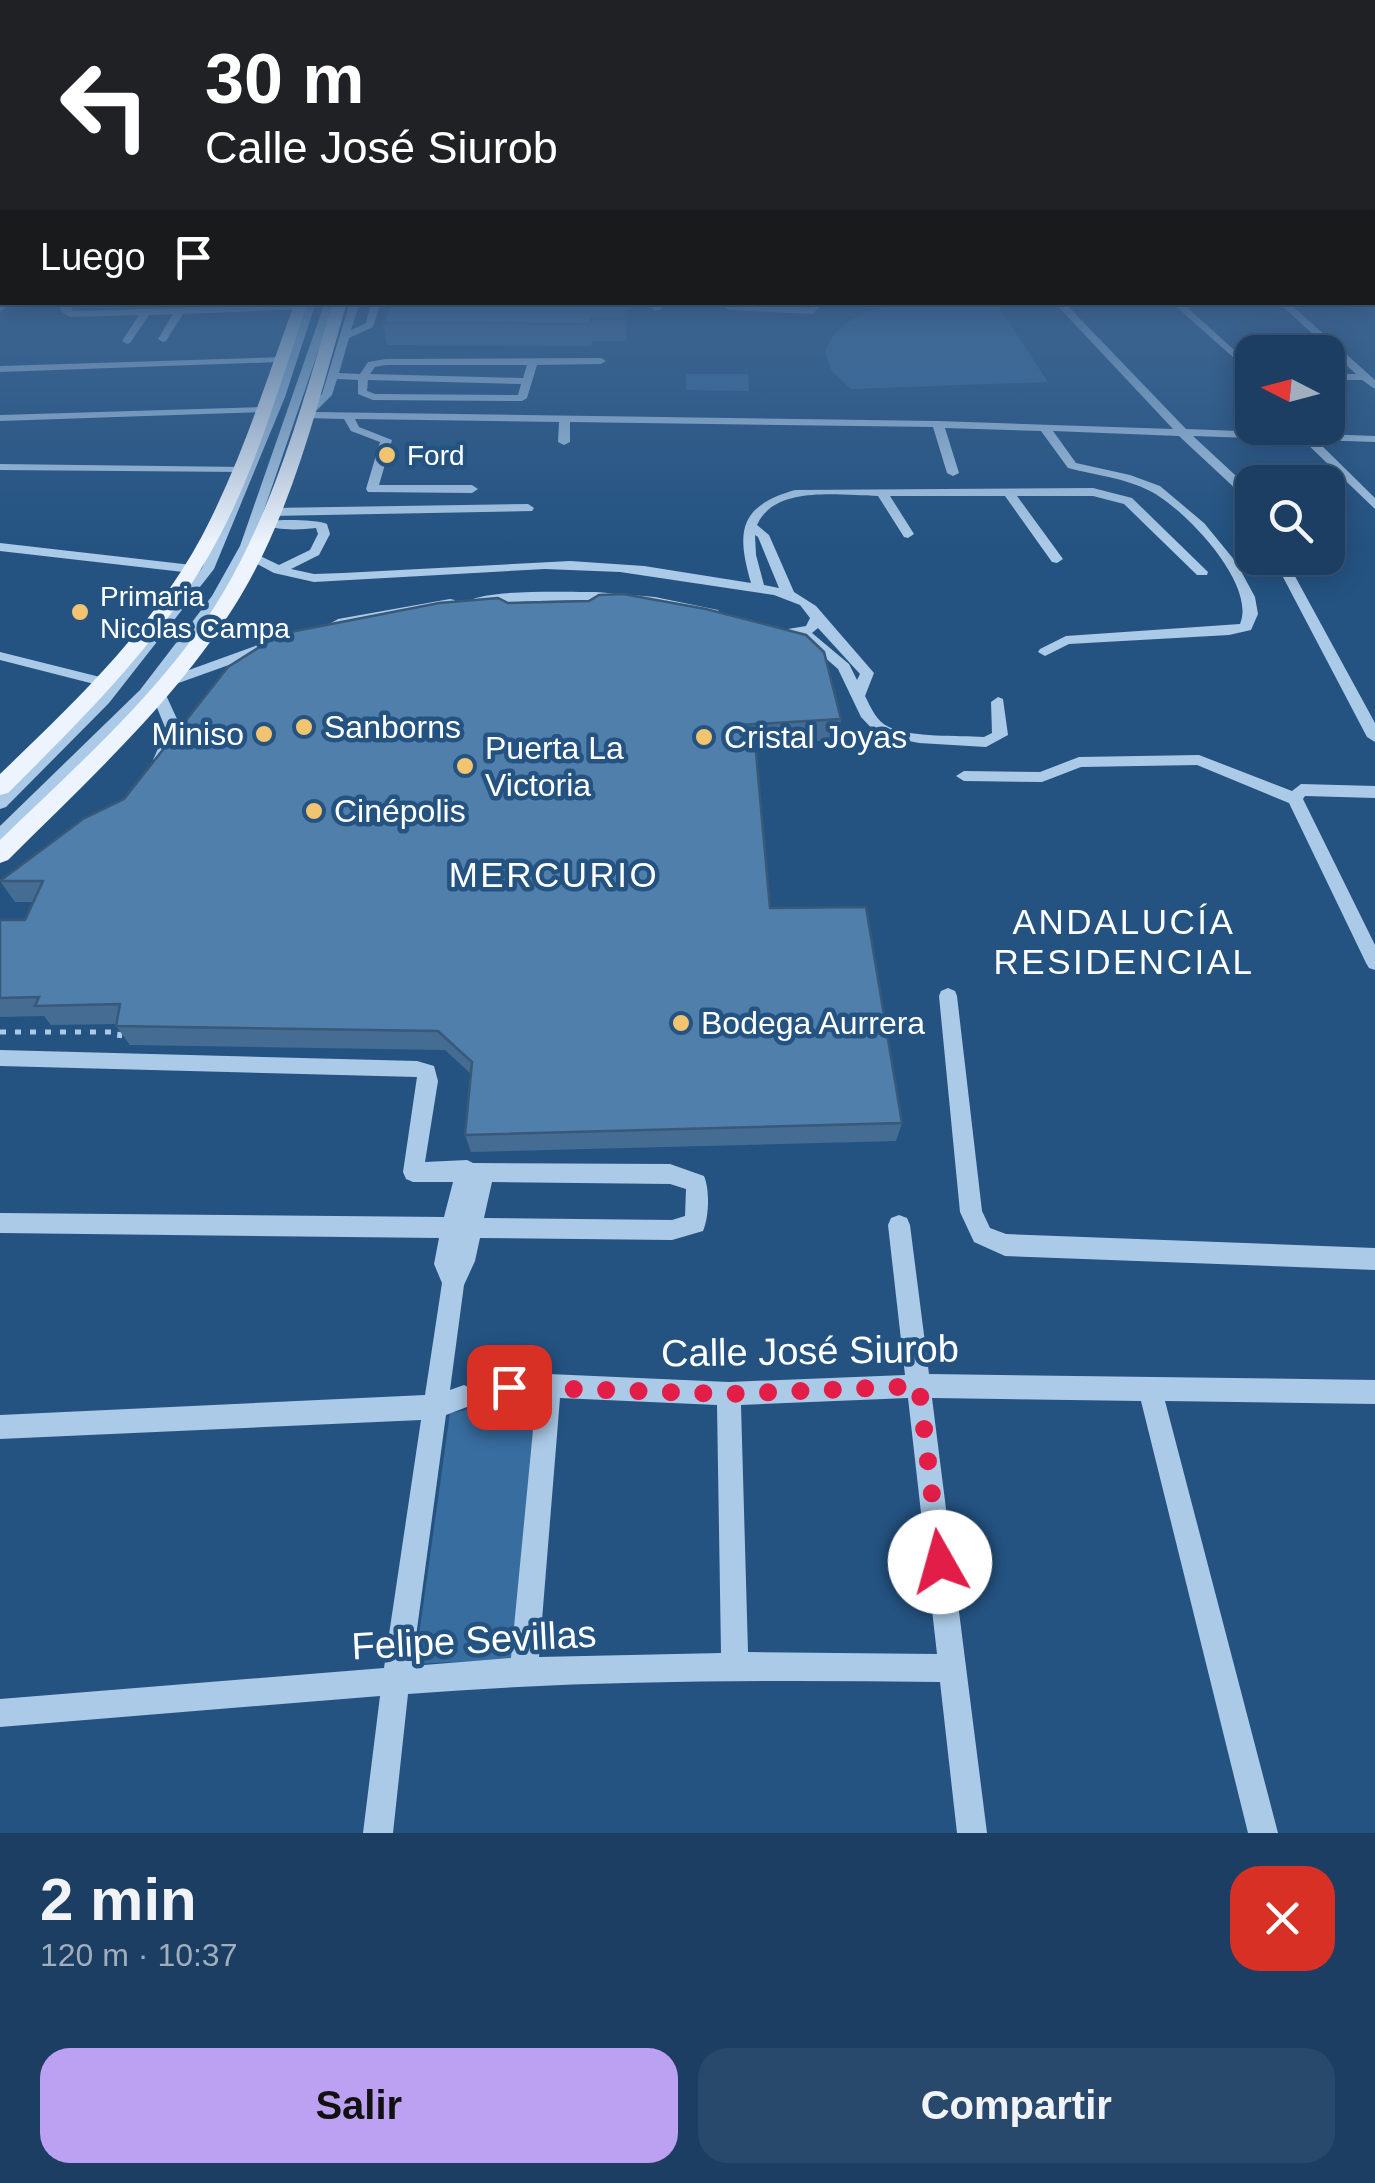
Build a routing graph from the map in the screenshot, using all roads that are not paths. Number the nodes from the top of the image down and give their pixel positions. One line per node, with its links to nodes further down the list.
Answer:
1 (275, 374): 16 (main road)
2 (286, 374): 83 (street)
3 (305, 374): 84 (street)
4 (318, 374): 17 (main road)
5 (365, 374): 10 (street)
6 (530, 374): 13 (street)
7 (1128, 374): 22 (street)
8 (1360, 374): 12 (street)
9 (333, 376): 10 (street); 17 (street)
10 (363, 377): 13 (street); 15 (street)
11 (1345, 377): 12 (street)
12 (1364, 377): 14 (street)
13 (528, 381): 15 (street)
14 (1375, 386)
15 (522, 398): 20 (street)
16 (263, 410): 19 (street); 36 (main road)
17 (306, 415): 18 (street); 44 (main road)
18 (348, 415): 20 (street); 39 (street)
19 (0, 418)
20 (520, 418): 21 (street)
21 (565, 418): 23 (street); 33 (street)
22 (1176, 423): 24 (street); 28 (street); 29 (street)
23 (938, 424): 25 (street); 37 (street)
24 (1235, 425)
25 (1044, 427): 28 (street); 69 (street)
26 (1345, 427): 27 (street)
27 (1375, 428)
28 (1140, 429): 29 (street)
29 (1185, 435): 30 (street); 38 (street)
30 (1235, 436)
31 (1345, 439): 32 (street)
32 (1375, 439)
33 (564, 442)
34 (1315, 445): 42 (street)
35 (0, 467): 36 (street)
36 (241, 469): 53 (main road)
37 (954, 473)
38 (1235, 482)
39 (472, 489)
40 (1010, 493): 41 (street); 51 (street); 55 (street)
41 (883, 494): 47 (street); 48 (street)
42 (1373, 499)
43 (528, 508): 44 (street)
44 (268, 518): 46 (street); 50 (main road)
45 (450, 523): 46 (street)
46 (321, 524): 54 (street)
47 (751, 527): 58 (street); 60 (street)
48 (908, 534)
49 (0, 548): 53 (street)
50 (252, 556): 54 (street); 72 (main road)
51 (1057, 559)
52 (614, 568): 54 (street); 57 (street); 59 (street)
53 (192, 569): 71 (main road)
54 (279, 570)
55 (1202, 572)
56 (1288, 575): 74 (street)
57 (728, 583): 58 (street); 59 (street)
58 (759, 589): 60 (street)
59 (609, 596): 61 (street); 62 (street)
60 (789, 596): 64 (street)
61 (496, 599): 63 (street); 65 (street)
62 (591, 614)
63 (511, 616)
64 (817, 618): 67 (street); 73 (street)
65 (328, 626)
66 (758, 630): 67 (street)
67 (802, 631): 73 (street)
68 (294, 636): 72 (street)
69 (1045, 652)
70 (0, 656): 71 (street)
71 (107, 683): 80 (main road)
72 (163, 689): 78 (street); 85 (main road)
73 (859, 695): 76 (street)
74 (1351, 696): 75 (street); 77 (street)
75 (1375, 697)
76 (998, 702)
77 (1375, 737)
78 (150, 774)
79 (964, 776): 82 (street)
80 (0, 786)
81 (1375, 792): 82 (street)
82 (1295, 799): 86 (street)
83 (0, 803)
84 (0, 836)
85 (0, 854)
86 (1375, 963)
87 (948, 996): 93 (street)
88 (0, 1058): 89 (street)
89 (476, 1170): 92 (street); 92 (street)
90 (0, 1222): 92 (street)
91 (898, 1225): 95 (street)
92 (461, 1231): 99 (street)
93 (1375, 1259)
94 (548, 1386): 98 (street, Calle José Siurob); 99 (street, Calle José Siurob); 103 (street)
95 (919, 1386): 96 (street, Calle José Siurob); 98 (street, Calle José Siurob); 102 (street)
96 (1150, 1389): 97 (street, Calle José Siurob); 108 (street)
97 (1375, 1392)
98 (729, 1394): 101 (street)
99 (436, 1407): 100 (street, Calle José Siurob); 104 (street)
100 (0, 1426)
101 (735, 1666): 102 (street, Felipe Sevillas); 103 (street, Felipe Sevillas)
102 (954, 1668): 107 (street)
103 (524, 1672): 104 (street, Felipe Sevillas)
104 (396, 1680): 105 (street, Felipe Sevillas); 106 (street)
105 (0, 1714)
106 (378, 1833)
107 (972, 1833)
108 (1263, 1833)

